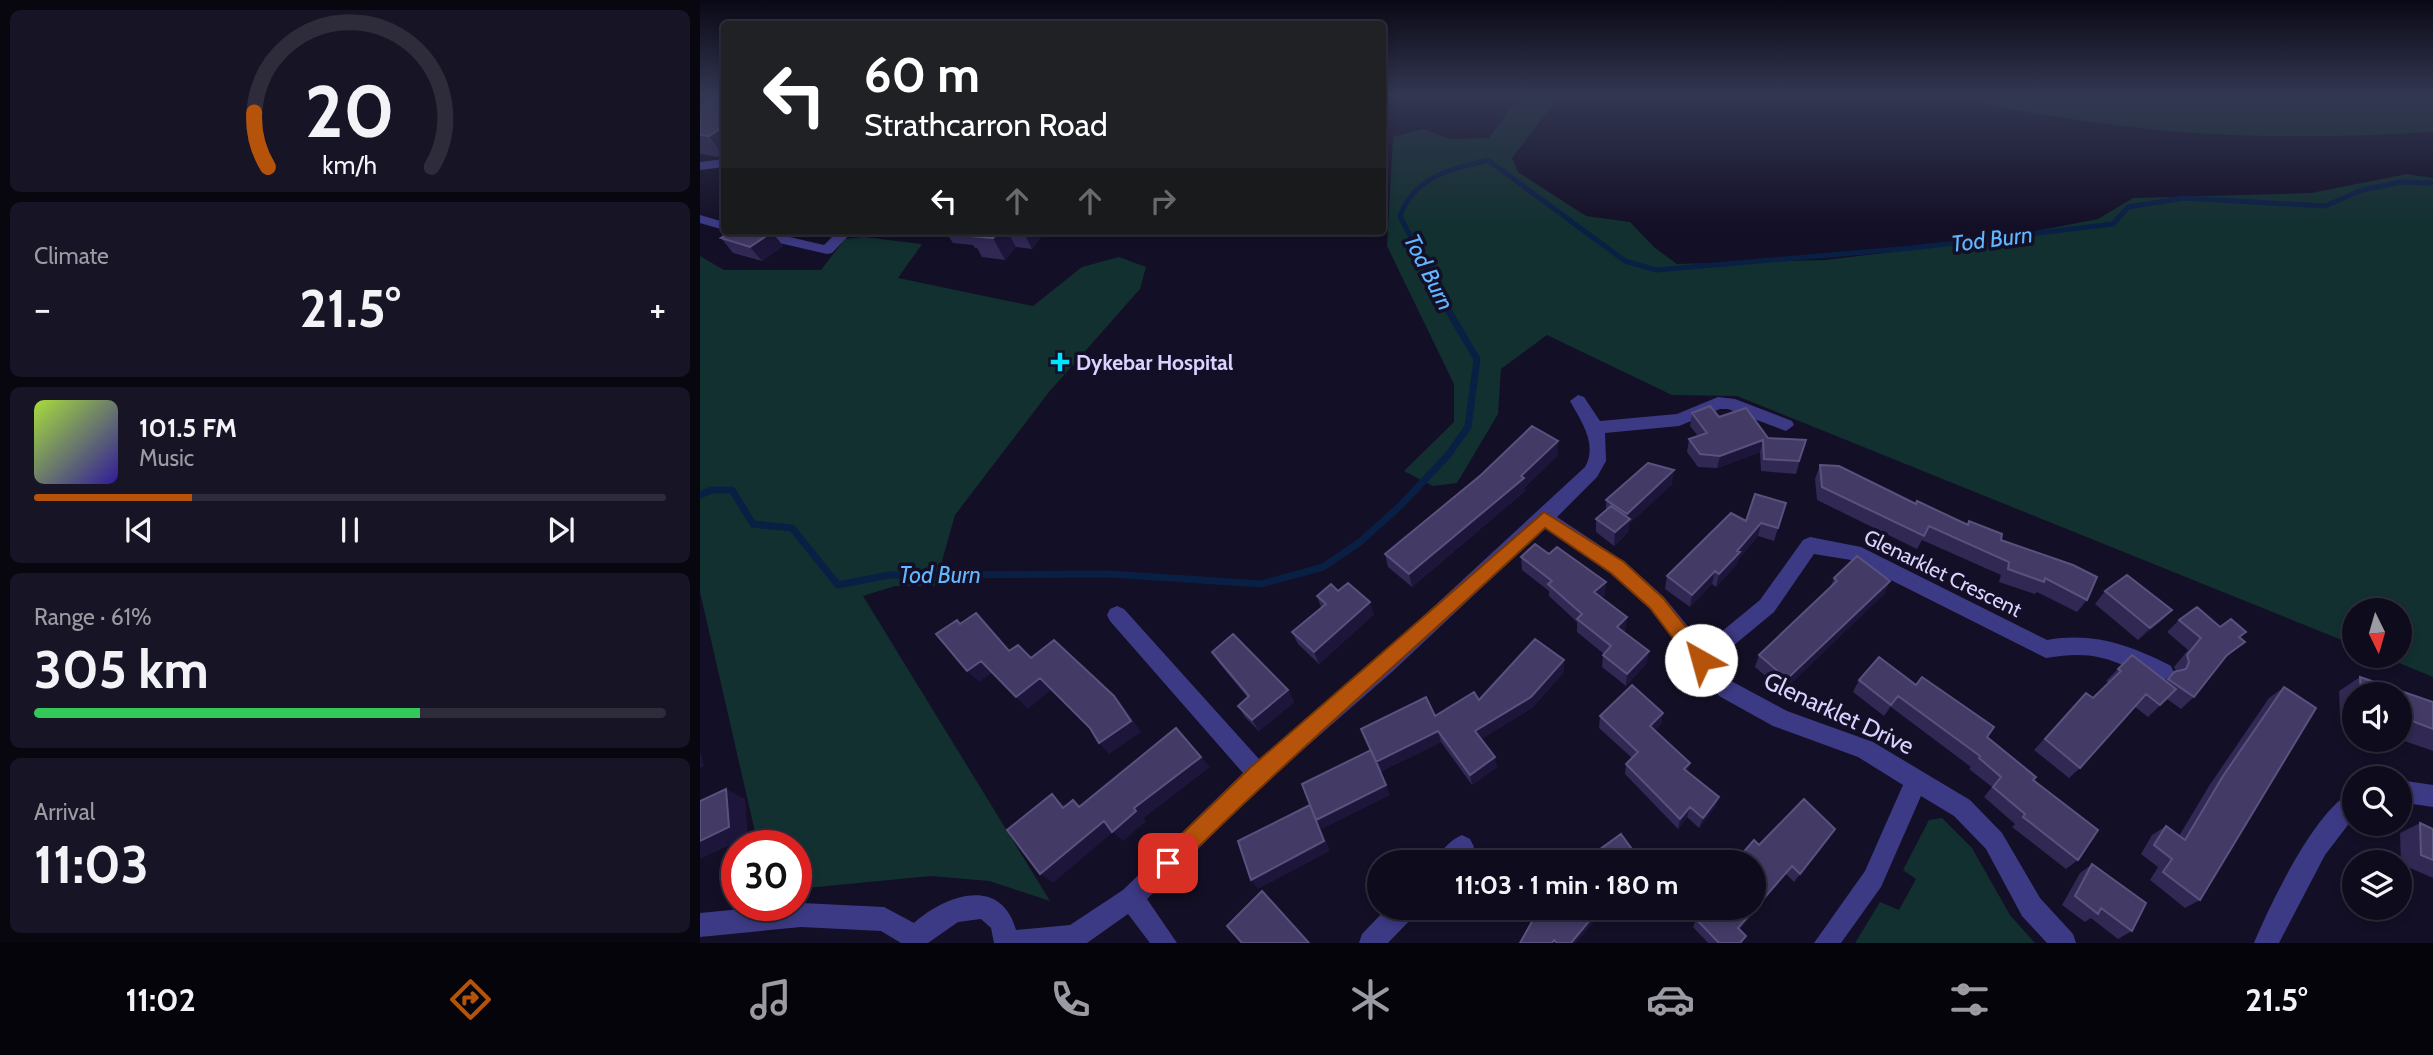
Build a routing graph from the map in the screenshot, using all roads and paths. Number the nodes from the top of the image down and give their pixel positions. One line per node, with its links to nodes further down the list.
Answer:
1 (721, 163): 2 (street)
2 (700, 166)
3 (700, 219): 4 (street)
4 (721, 225)
5 (763, 235): 6 (street)
6 (842, 235)
7 (1578, 401): 9 (street)
8 (1786, 425): 9 (street)
9 (1596, 428): 10 (street)
10 (1544, 518): 12 (street, Glenarklet Drive); 14 (street)
11 (1117, 615): 14 (street)
12 (1701, 660): 13 (street, Glenarklet Crescent); 15 (street, Glenarklet Drive)
13 (2164, 673)
14 (1258, 774): 19 (street)
15 (1917, 779): 27 (street); 28 (street, Glenarklet Drive)
16 (2412, 793): 17 (street)
17 (2433, 796)
18 (2342, 811): 29 (street)
19 (1131, 898): 24 (street); 25 (street)
20 (1393, 920): 26 (street)
21 (700, 925): 22 (street)
22 (915, 941): 23 (street)
23 (1006, 943)
24 (1012, 943)
25 (1165, 943)
26 (1371, 943)
27 (1826, 943)
28 (2064, 943)
29 (2266, 943)

